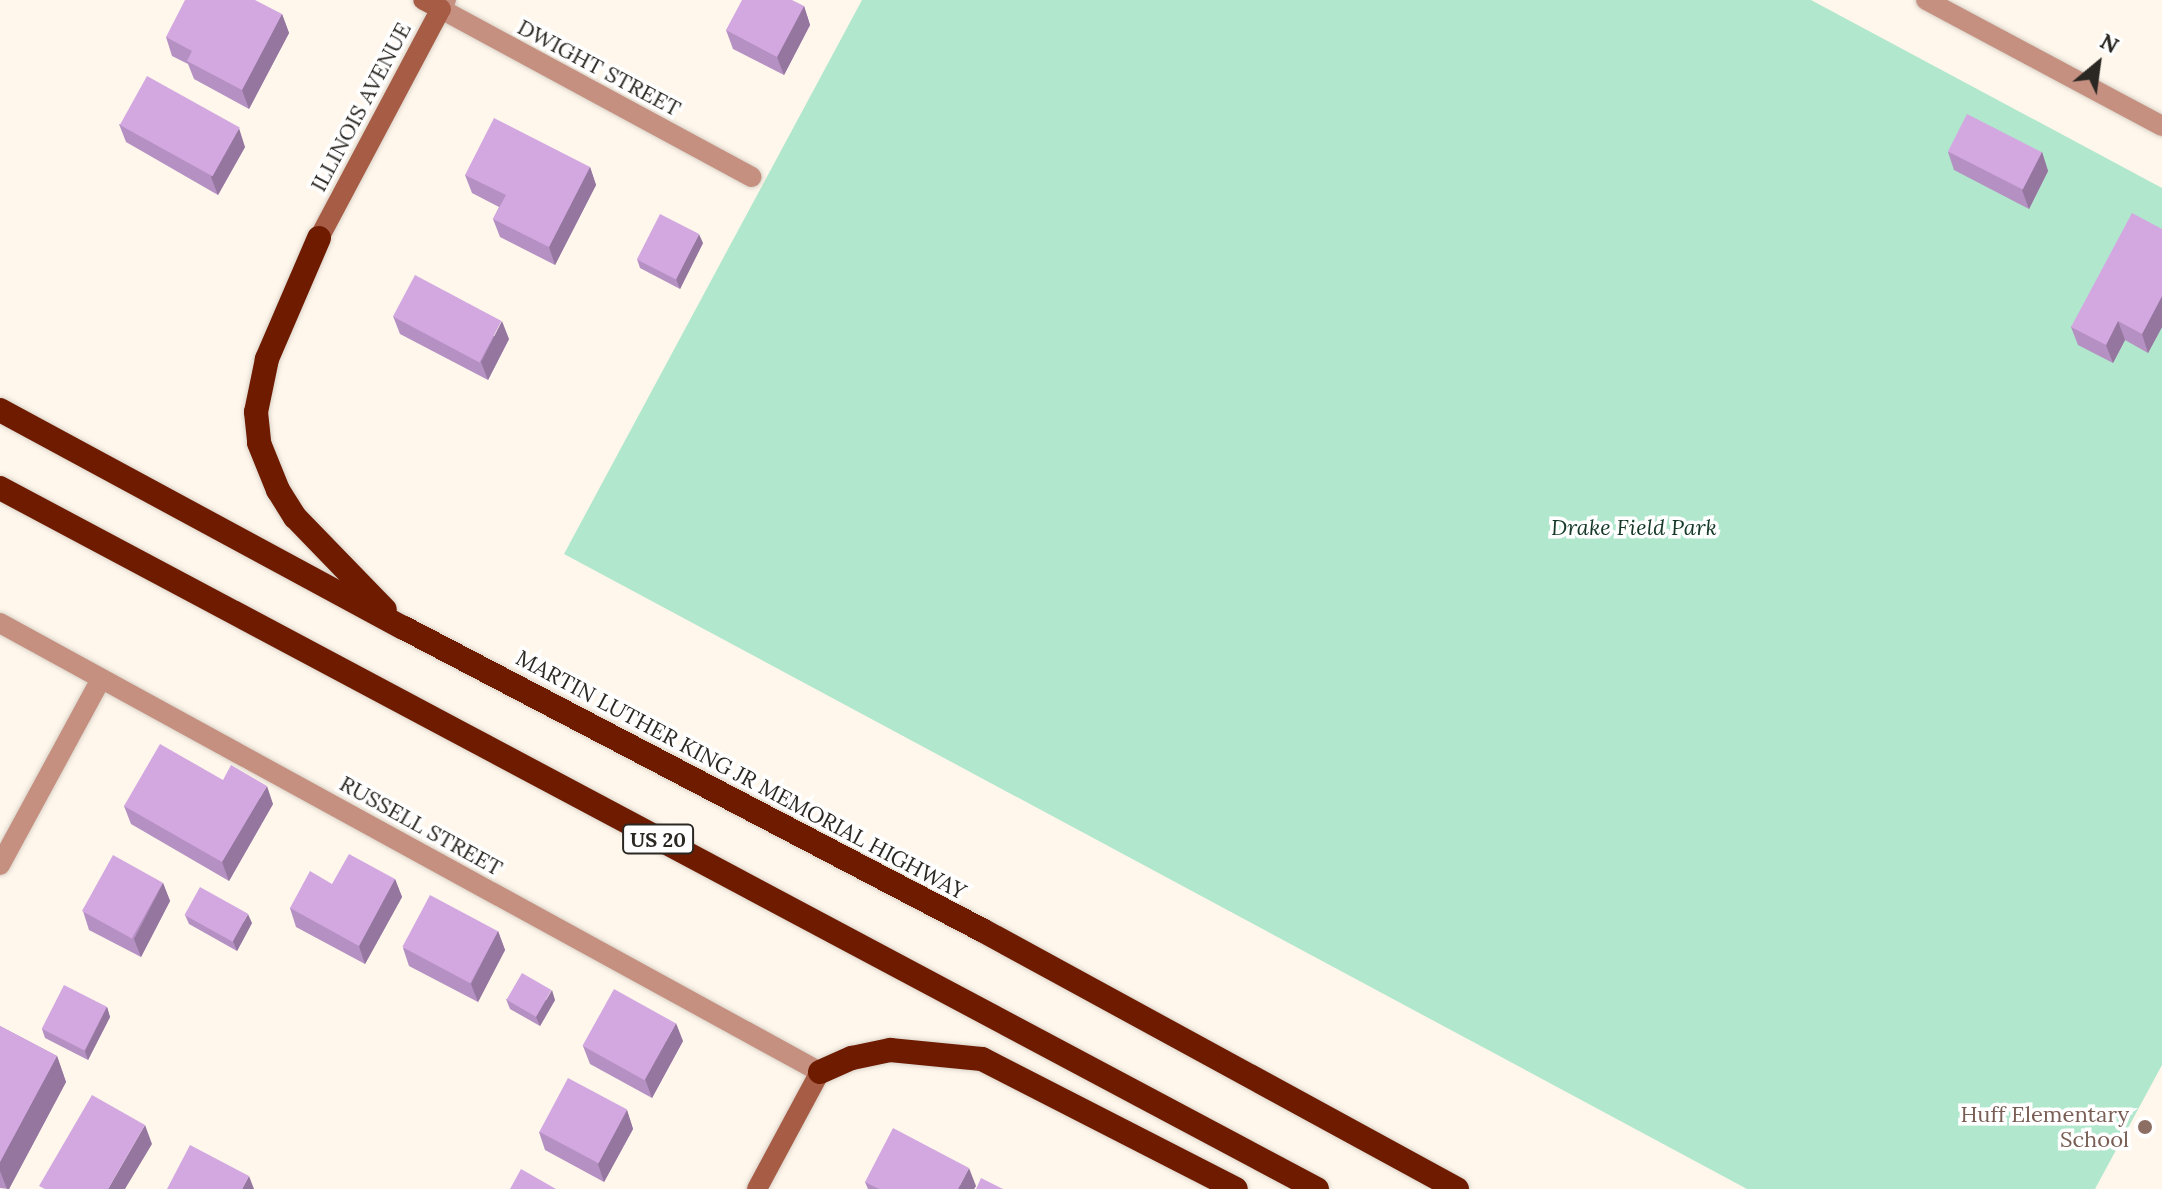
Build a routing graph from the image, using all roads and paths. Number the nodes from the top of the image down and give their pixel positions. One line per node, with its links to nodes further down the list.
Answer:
1 (1926, 0): 3 (street)
2 (437, 3): 4 (street, DWIGHT STREET); 5 (main road, ILLINOIS AVENUE)
3 (2162, 126)
4 (752, 177)
5 (319, 238): 9 (highway)
6 (0, 410): 9 (highway, MARTIN LUTHER KING JR MEMORIAL HIGHWAY)
7 (0, 488): 15 (highway, US 20)
8 (0, 623): 10 (street, RUSSELL STREET)
9 (404, 628): 16 (highway, MARTIN LUTHER KING JR MEMORIAL HIGHWAY)
10 (101, 679): 11 (street); 12 (street, RUSSELL STREET)
11 (0, 865)
12 (820, 1072): 13 (main road); 14 (highway)
13 (757, 1189)
14 (1236, 1189)
15 (1317, 1189)
16 (1457, 1189)

